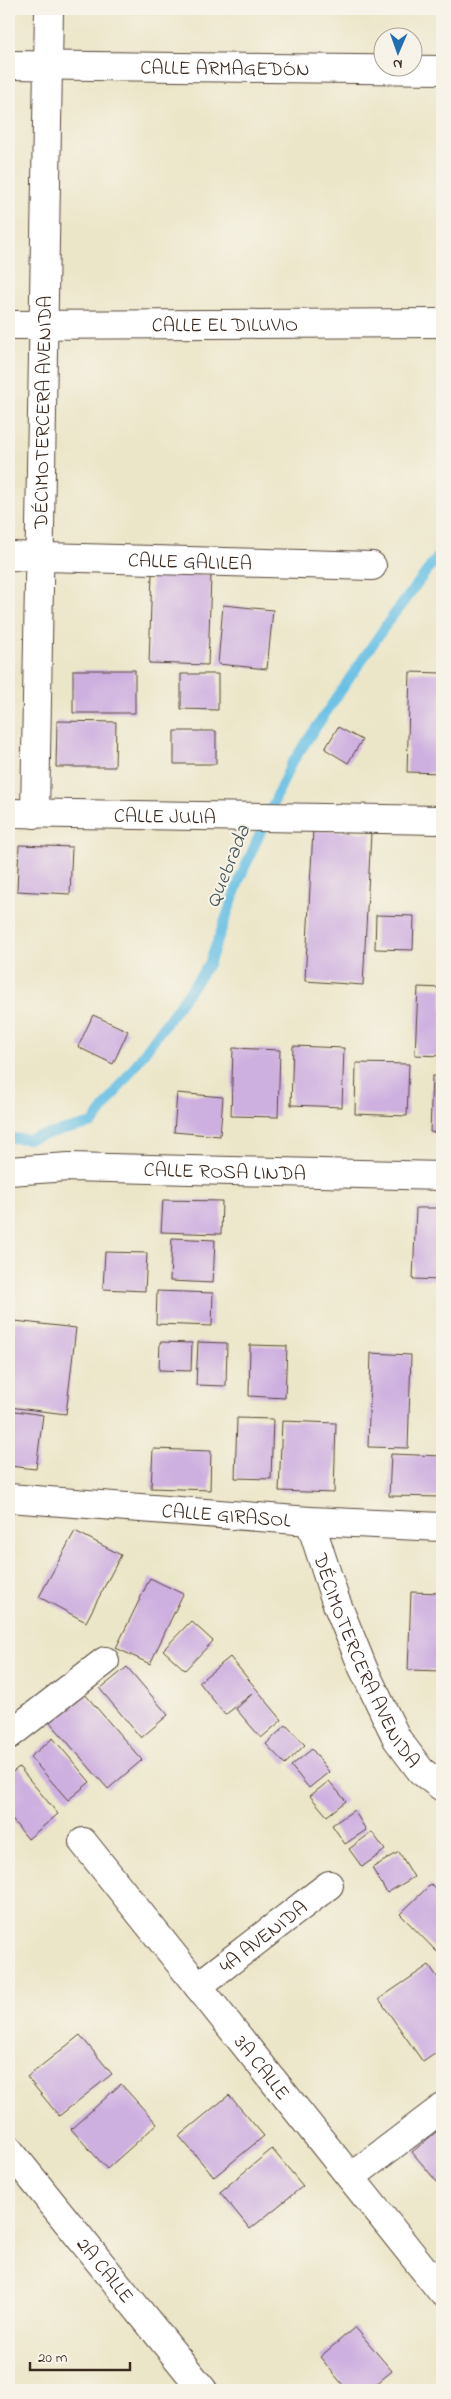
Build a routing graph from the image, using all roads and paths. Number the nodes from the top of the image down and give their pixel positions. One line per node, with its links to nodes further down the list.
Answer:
1 (49, 9): 3 (street, DÉCIMOTERCERA AVENIDA)
2 (9, 65): 3 (street, CALLE ARMAGEDÓN)
3 (48, 66): 4 (street, CALLE ARMAGEDÓN); 7 (street, DÉCIMOTERCERA AVENIDA)
4 (442, 70)
5 (442, 324): 7 (street, CALLE EL DILUVIO)
6 (9, 325): 7 (street, CALLE EL DILUVIO)
7 (44, 326): 9 (street, DÉCIMOTERCERA AVENIDA)
8 (9, 556): 9 (street, CALLE GALILEA)
9 (40, 557): 10 (street, CALLE GALILEA); 12 (street, DÉCIMOTERCERA AVENIDA)
10 (372, 566)
11 (9, 813): 12 (street, CALLE JULIA)
12 (36, 814): 13 (street, CALLE JULIA)
13 (442, 820)
14 (9, 1171): 15 (street, CALLE ROSA LINDA)
15 (442, 1176)
16 (9, 1498): 17 (street, CALLE GIRASOL)
17 (310, 1521): 18 (street, CALLE GIRASOL); 21 (street, DÉCIMOTERCERA AVENIDA)
18 (442, 1526)
19 (105, 1661): 20 (street)
20 (9, 1735)
21 (442, 1787)
22 (84, 1842): 24 (street, 3A CALLE)
23 (329, 1885): 24 (street, 4A AVENIDA)
24 (198, 1986): 27 (street, 3A CALLE)
25 (442, 2108): 27 (street)
26 (9, 2150): 29 (street, 2A CALLE)
27 (351, 2177): 28 (street, 3A CALLE)
28 (442, 2292)
29 (203, 2390)

